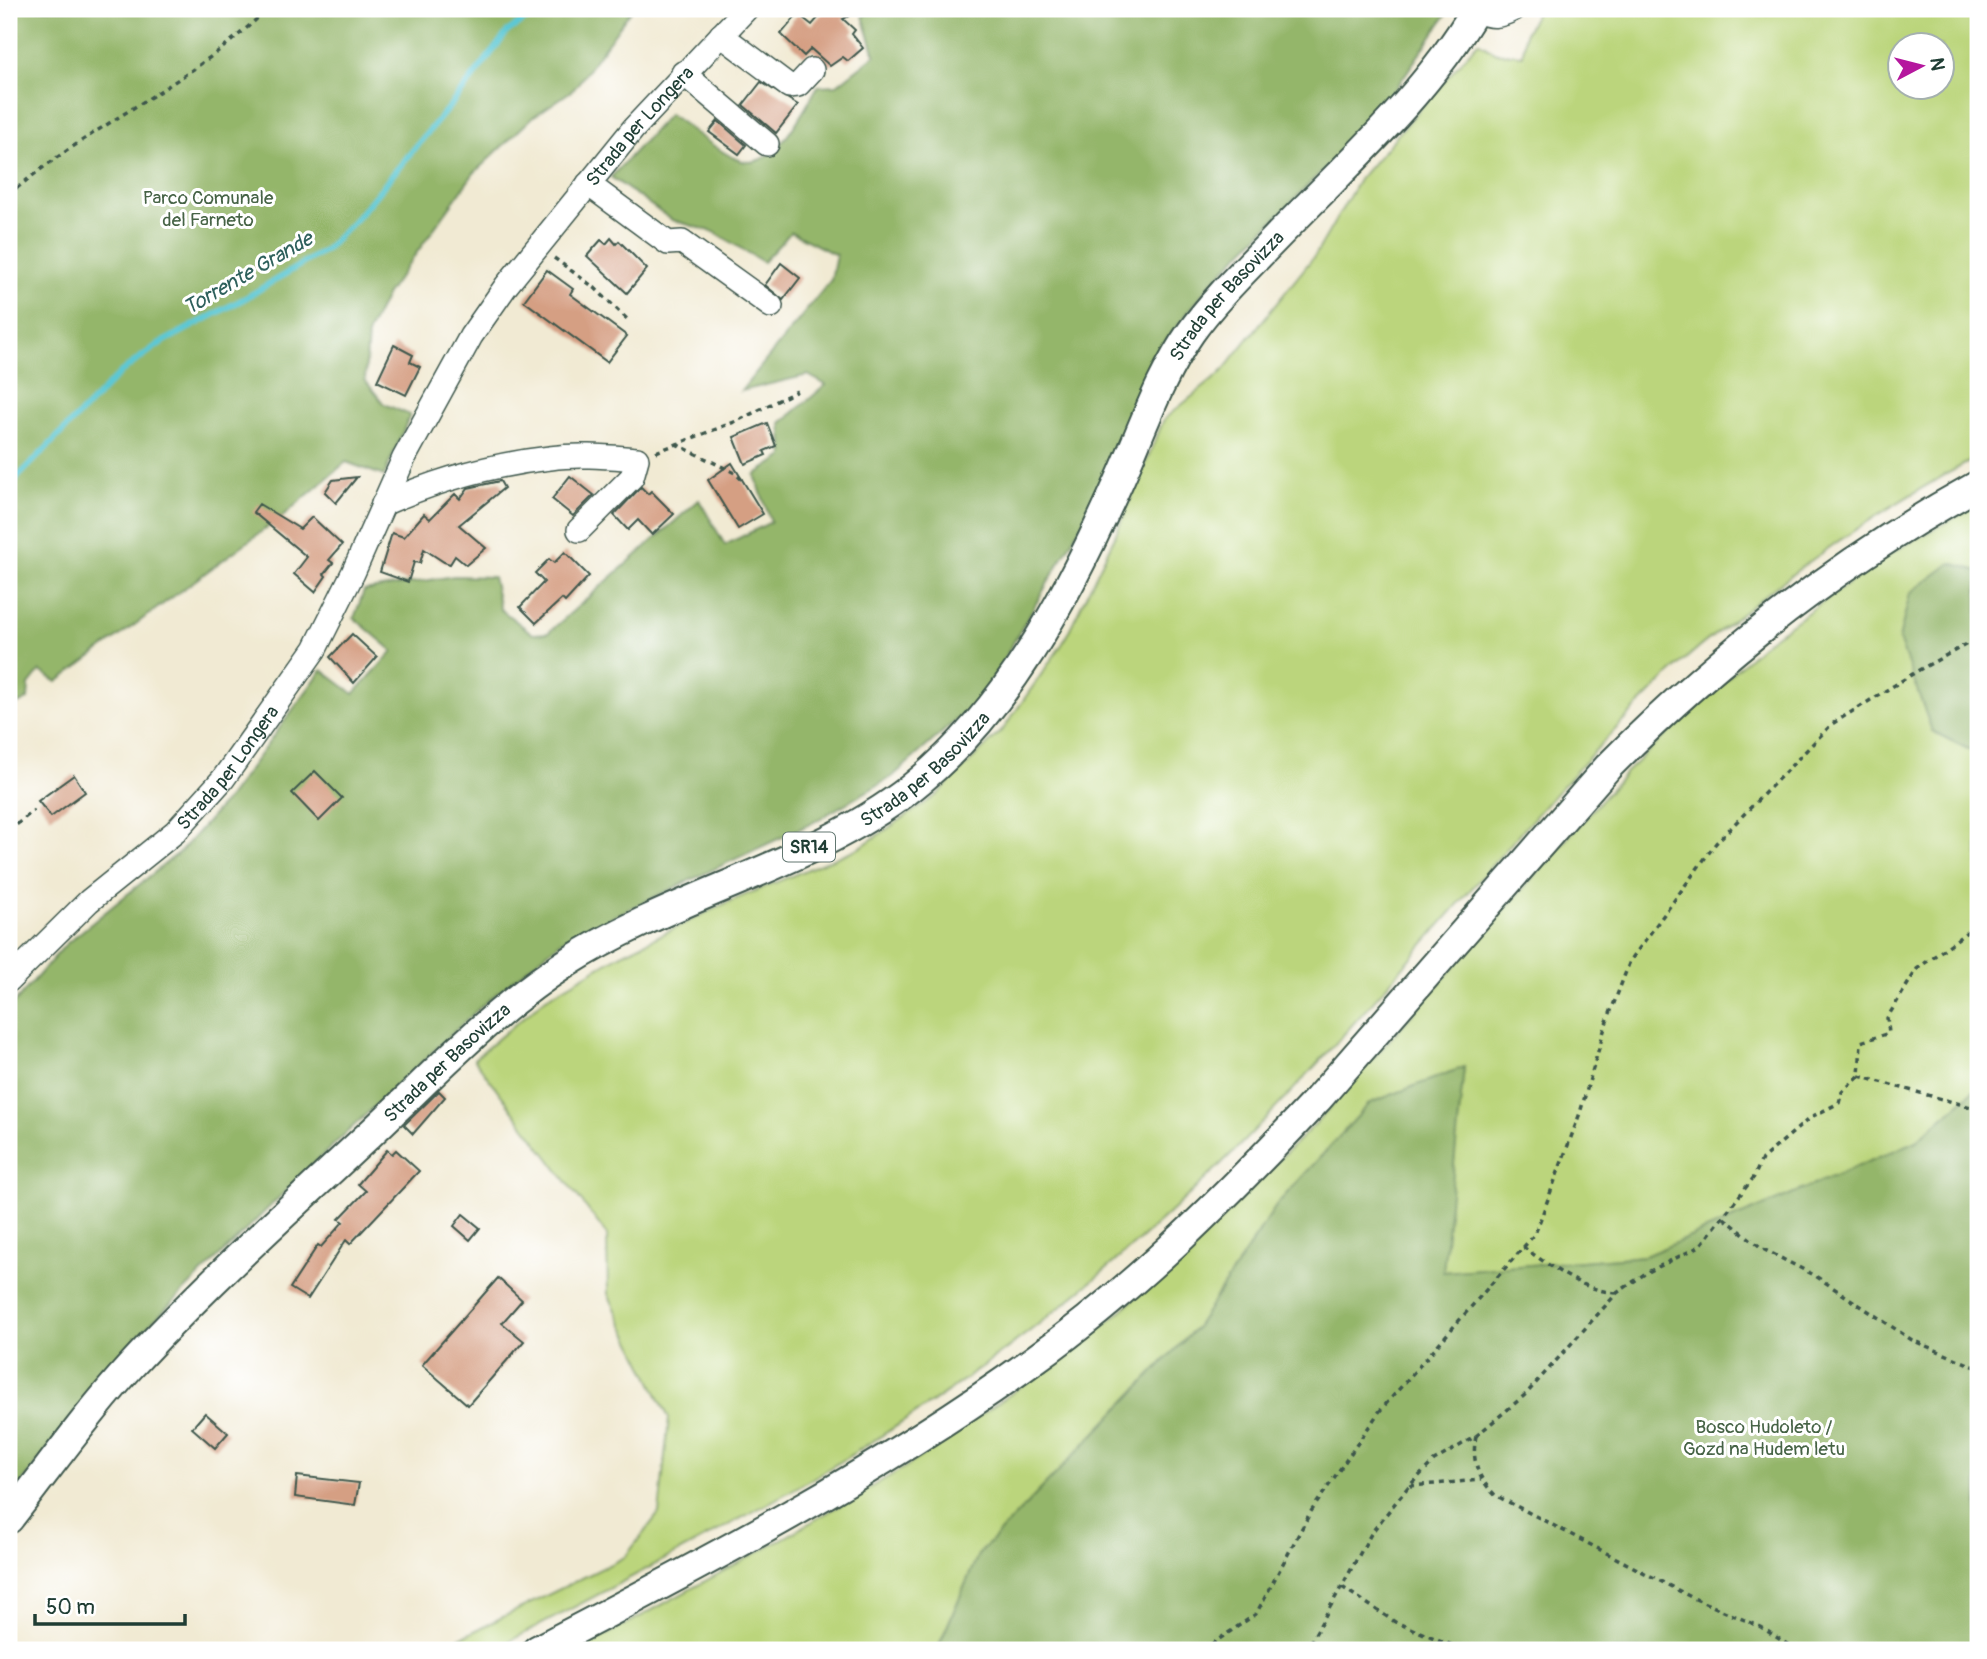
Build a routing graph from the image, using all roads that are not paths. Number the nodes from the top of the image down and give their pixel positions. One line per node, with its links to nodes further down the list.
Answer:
1 (746, 9): 4 (street, Strada per Longera)
2 (1514, 9): 3 (street, Strada per Basovizza)
3 (1476, 10): 14 (main road, Strada per Basovizza / SR14)
4 (722, 35): 5 (street); 6 (street, Strada per Longera)
5 (812, 70)
6 (683, 73): 7 (street); 8 (street, Strada per Longera)
7 (767, 144)
8 (588, 184): 9 (street); 11 (street, Strada per Longera)
9 (771, 306)
10 (1978, 485): 15 (main road)
11 (383, 504): 12 (street); 13 (street, Strada per Longera)
12 (579, 530)
13 (9, 980)
14 (9, 1519)
15 (537, 1650)

